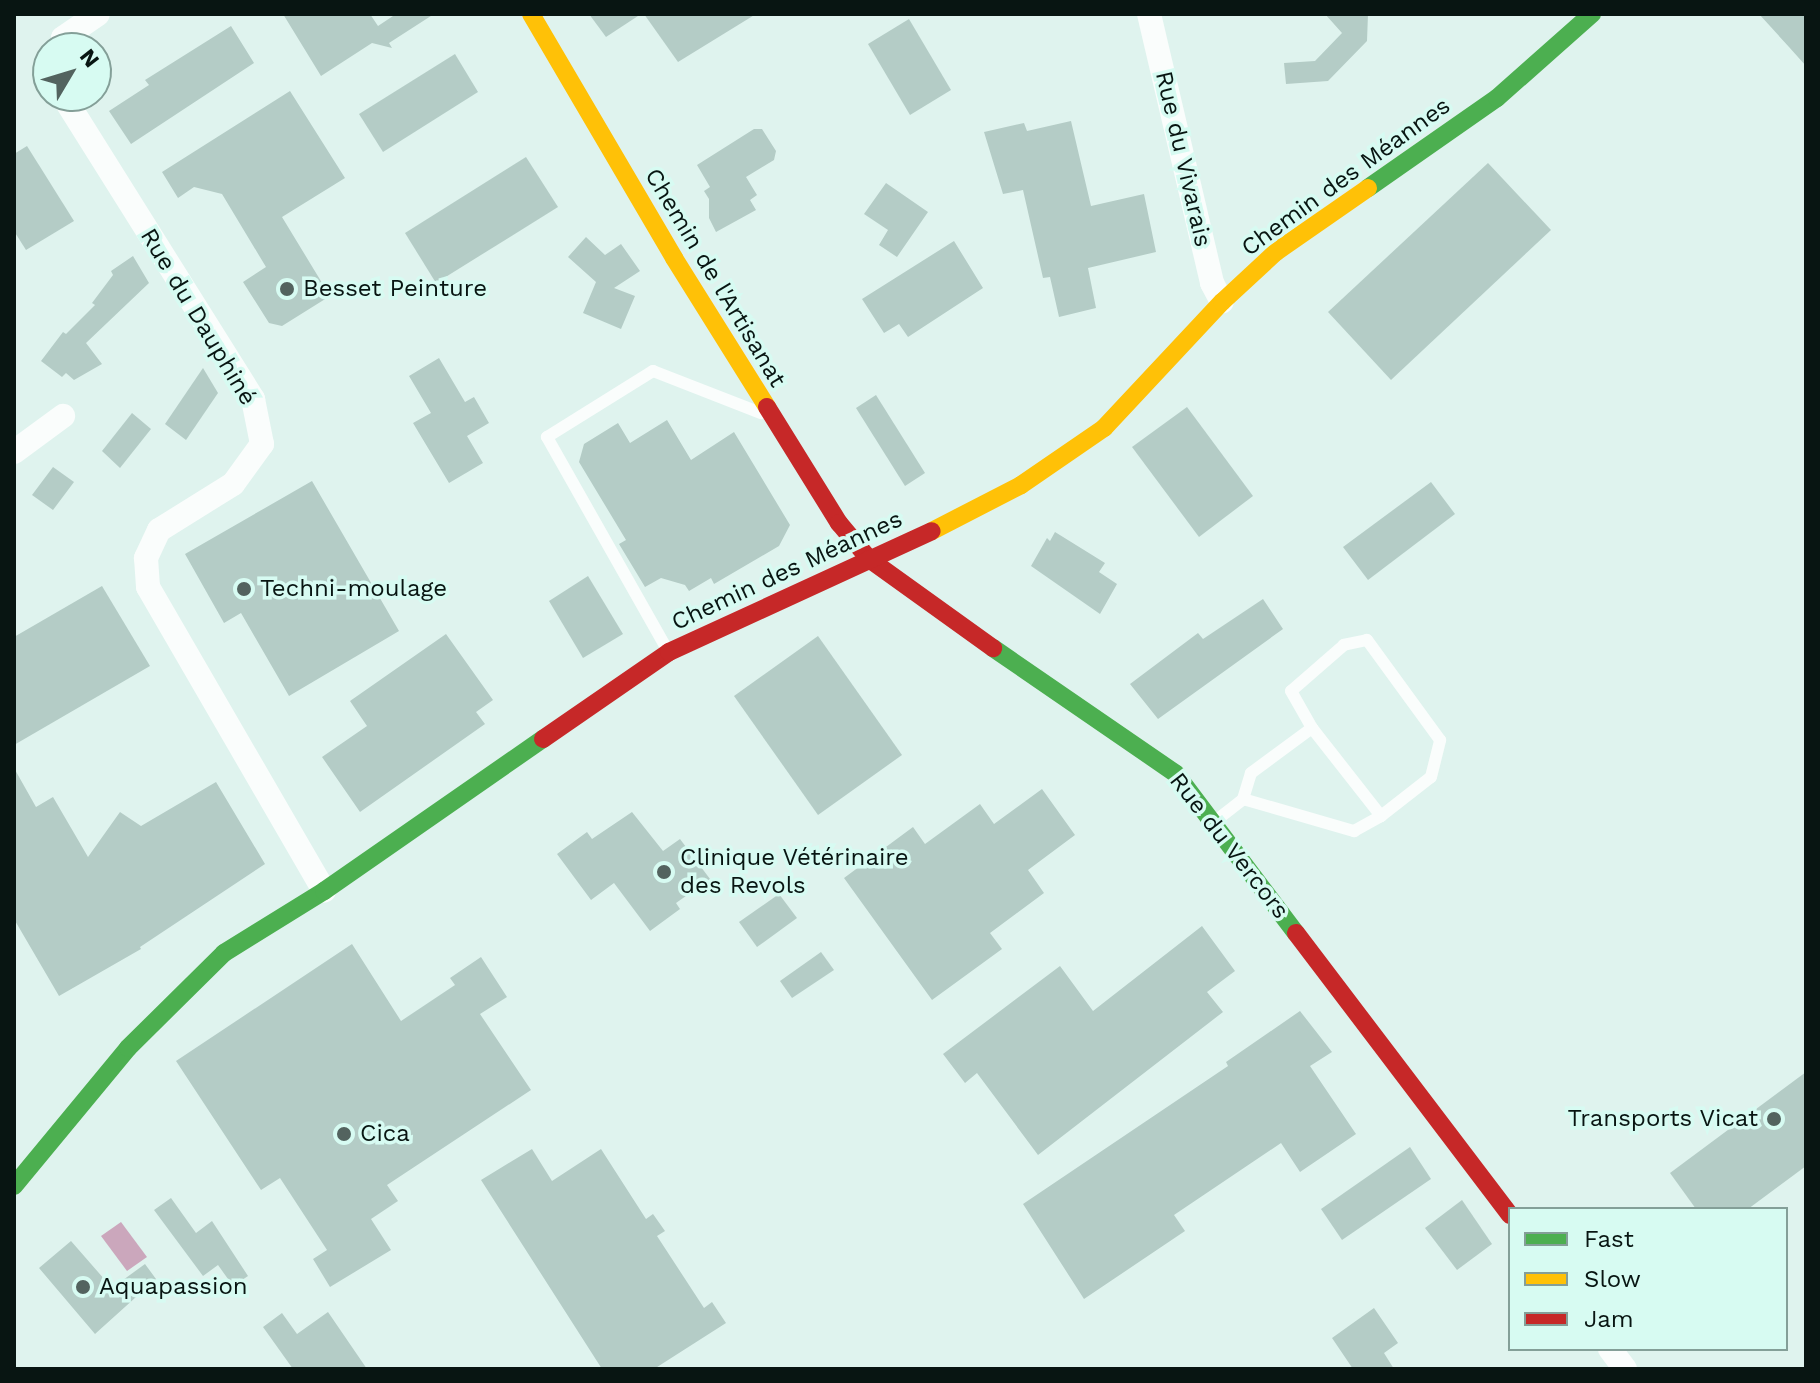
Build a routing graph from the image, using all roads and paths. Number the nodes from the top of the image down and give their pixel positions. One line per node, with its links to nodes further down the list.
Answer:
1 (98, 14): 5 (street)
2 (531, 14): 9 (street, Chemin de l'Artisanat)
3 (1149, 14): 7 (street, Rue du Vivarais)
4 (1592, 14): 7 (street, Chemin des Méannes)
5 (72, 32)
6 (73, 112): 17 (street, Rue du Dauphiné)
7 (1222, 302): 11 (street, Chemin des Méannes)
8 (63, 416): 10 (street)
9 (771, 416): 11 (street, Chemin de l'Artisanat); 12 (lane)
10 (14, 452)
11 (869, 559): 12 (street, Chemin des Méannes); 16 (street, Rue du Vercors)
12 (669, 652): 17 (street, Chemin des Méannes)
13 (1312, 728): 14 (lane); 15 (lane); 15 (lane)
14 (1243, 799): 15 (lane); 16 (lane)
15 (1381, 816)
16 (1214, 822): 19 (street, Rue du Vercors)
17 (324, 891): 18 (street, Chemin des Méannes)
18 (14, 1186)
19 (1508, 1212)
20 (1612, 1351): 21 (street)
21 (1625, 1369)

